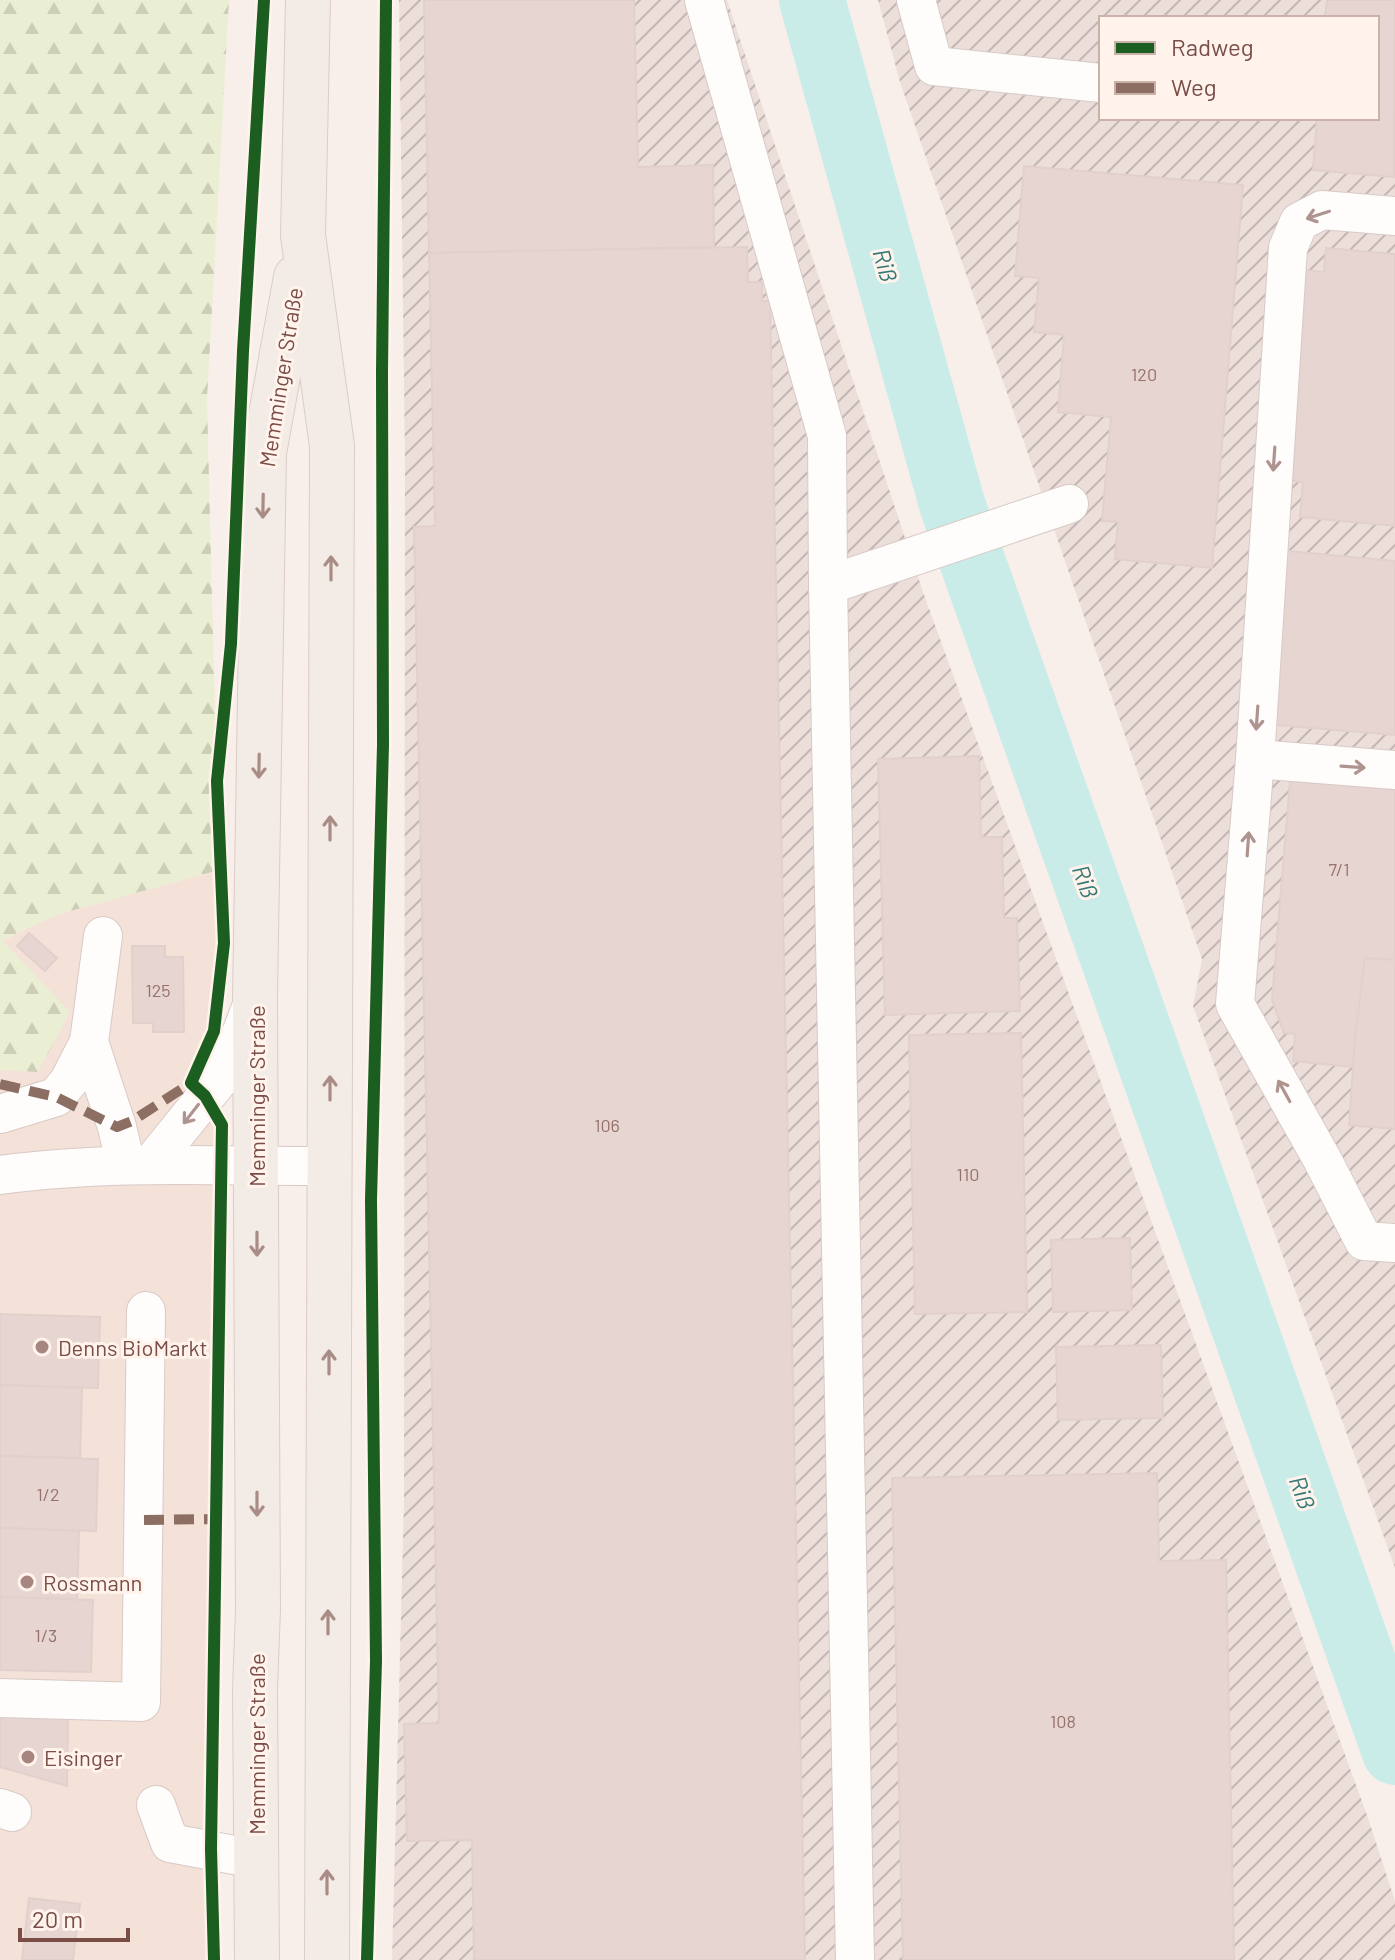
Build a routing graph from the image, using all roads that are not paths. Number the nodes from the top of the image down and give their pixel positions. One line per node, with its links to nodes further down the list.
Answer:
1 (308, 0): 6 (main road, Memminger Straße)
2 (704, 0): 8 (street)
3 (916, 0): 4 (street)
4 (1099, 83)
5 (1395, 216): 9 (street, one-way to 9)
6 (303, 235): 12 (main road, Memminger Straße, one-way to 12); 17 (main road, Memminger Straße, one-way to 6)
7 (1069, 504): 8 (street)
8 (828, 585): 26 (street)
9 (1255, 759): 10 (street, one-way to 10); 19 (street, one-way to 9)
10 (1395, 770)
11 (103, 936): 13 (street)
12 (255, 998): 15 (street, one-way to 15); 16 (main road, Memminger Straße)
13 (89, 1042): 14 (street); 15 (street)
14 (0, 1114)
15 (138, 1164): 16 (street); 18 (street)
16 (257, 1166): 17 (street); 23 (main road, Memminger Straße, one-way to 23)
17 (329, 1166): 25 (main road, Memminger Straße, one-way to 17)
18 (0, 1175)
19 (1395, 1243)
20 (146, 1311): 21 (street)
21 (0, 1698)
22 (156, 1805): 23 (street)
23 (256, 1859): 24 (main road, Memminger Straße)
24 (257, 1960)
25 (327, 1960)
26 (855, 1960)

